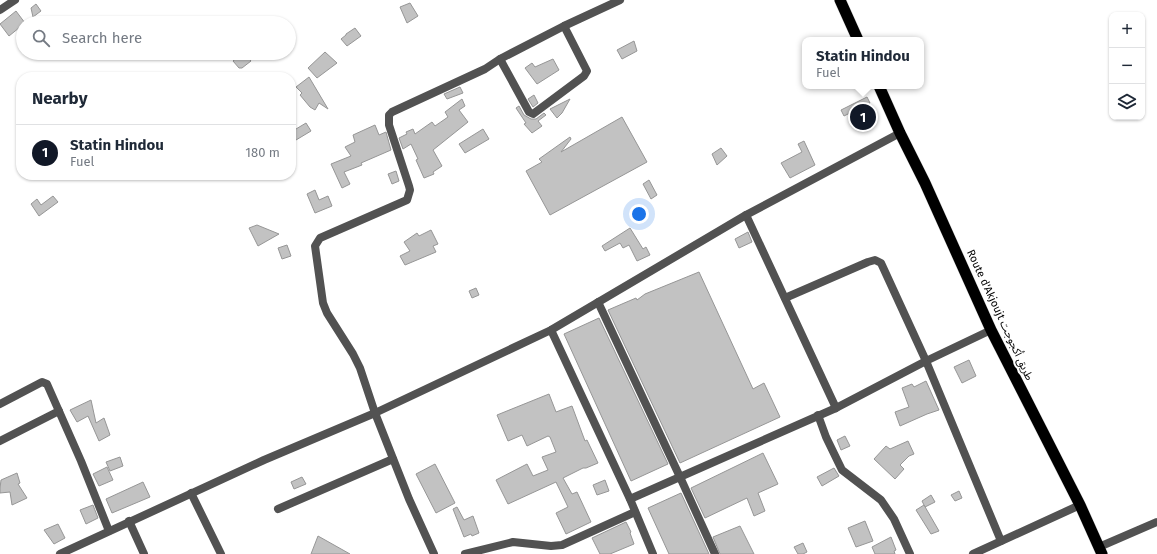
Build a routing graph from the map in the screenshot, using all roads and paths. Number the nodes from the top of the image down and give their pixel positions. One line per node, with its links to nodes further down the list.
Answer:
1 (15, 0): 4 (street)
2 (620, 0): 5 (street)
3 (840, 0): 6 (highway)
4 (0, 10)
5 (564, 26): 7 (street); 7 (street)
6 (857, 37)
7 (500, 59): 19 (street)
8 (880, 89): 9 (highway, Route d'Akjoujt طريق أكجوجت)
9 (900, 133): 10 (street); 14 (highway, Route d'Akjoujt طريق أكجوجت)
10 (746, 215): 11 (street); 12 (street)
11 (785, 298): 15 (street); 17 (street)
12 (598, 302): 13 (street); 23 (street)
13 (552, 330): 19 (street); 25 (street)
14 (991, 330): 15 (street); 26 (highway, Route d'Akjoujt طريق أكجوجت)
15 (926, 361): 17 (street); 32 (street)
16 (0, 404): 18 (street)
17 (836, 408): 20 (street)
18 (59, 411): 21 (street); 31 (street)
19 (375, 413): 22 (street); 24 (street)
20 (818, 415): 23 (street); 41 (street)
21 (0, 441)
22 (393, 459): 27 (street); 37 (street)
23 (680, 476): 25 (street); 40 (street)
24 (191, 493): 29 (street); 36 (street)
25 (630, 499): 28 (street)
26 (1080, 505): 32 (street); 33 (highway, Route d'Akjoujt طريق أكجوجت)
27 (278, 509)
28 (635, 512): 38 (street); 39 (street)
29 (129, 521): 31 (street); 35 (street)
30 (1157, 522): 33 (street)
31 (109, 531): 34 (street)
32 (1001, 541): 42 (street)
33 (1101, 550)
34 (60, 554)
35 (144, 554)
36 (220, 554)
37 (434, 554)
38 (465, 554)
39 (653, 554)
40 (715, 554)
41 (910, 554)
42 (973, 554)

